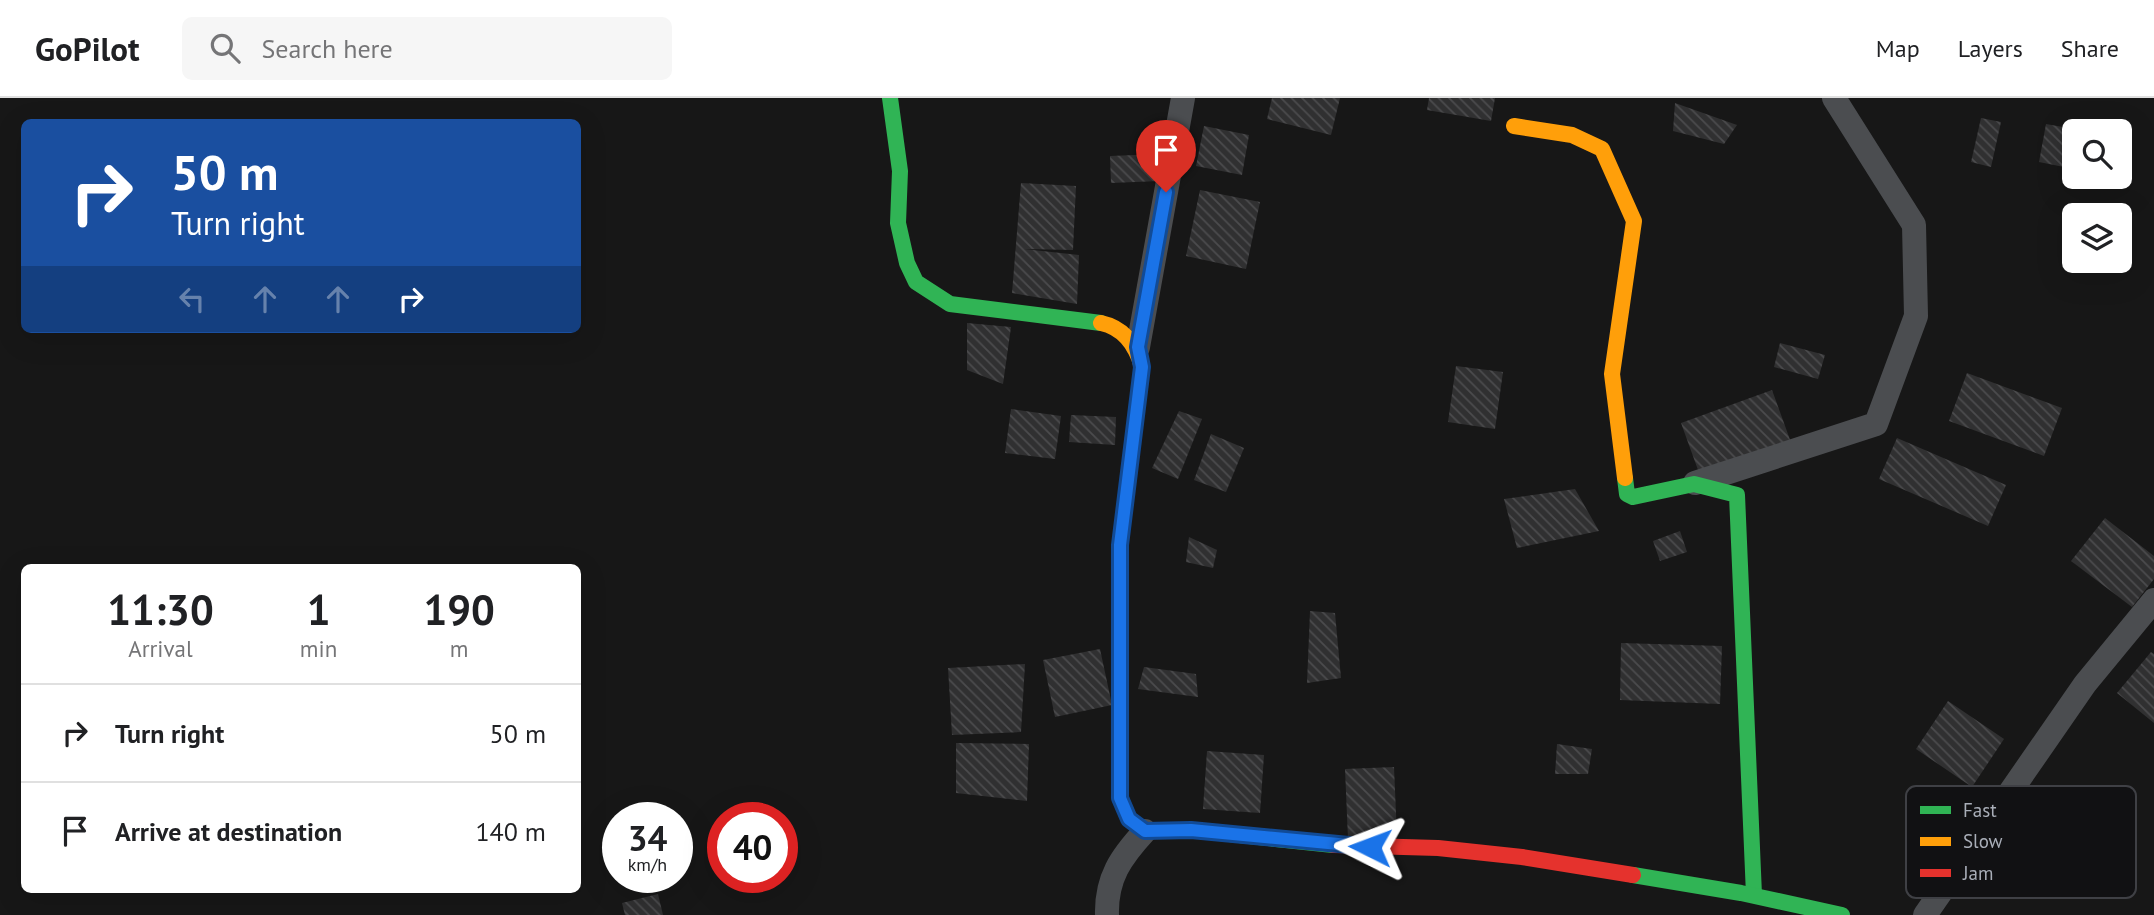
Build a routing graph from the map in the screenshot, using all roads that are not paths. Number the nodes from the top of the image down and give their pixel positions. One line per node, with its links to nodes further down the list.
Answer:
1 (891, 98): 5 (street)
2 (1183, 98): 5 (street)
3 (1834, 98): 6 (street)
4 (1514, 126): 6 (street)
5 (1138, 347): 9 (street)
6 (1694, 484): 10 (street)
7 (2154, 600): 8 (street)
8 (2014, 786)
9 (1145, 831): 10 (street); 12 (street)
10 (1754, 895): 13 (street)
11 (1937, 898): 14 (street)
12 (1107, 915)
13 (1842, 915)
14 (1925, 915)

